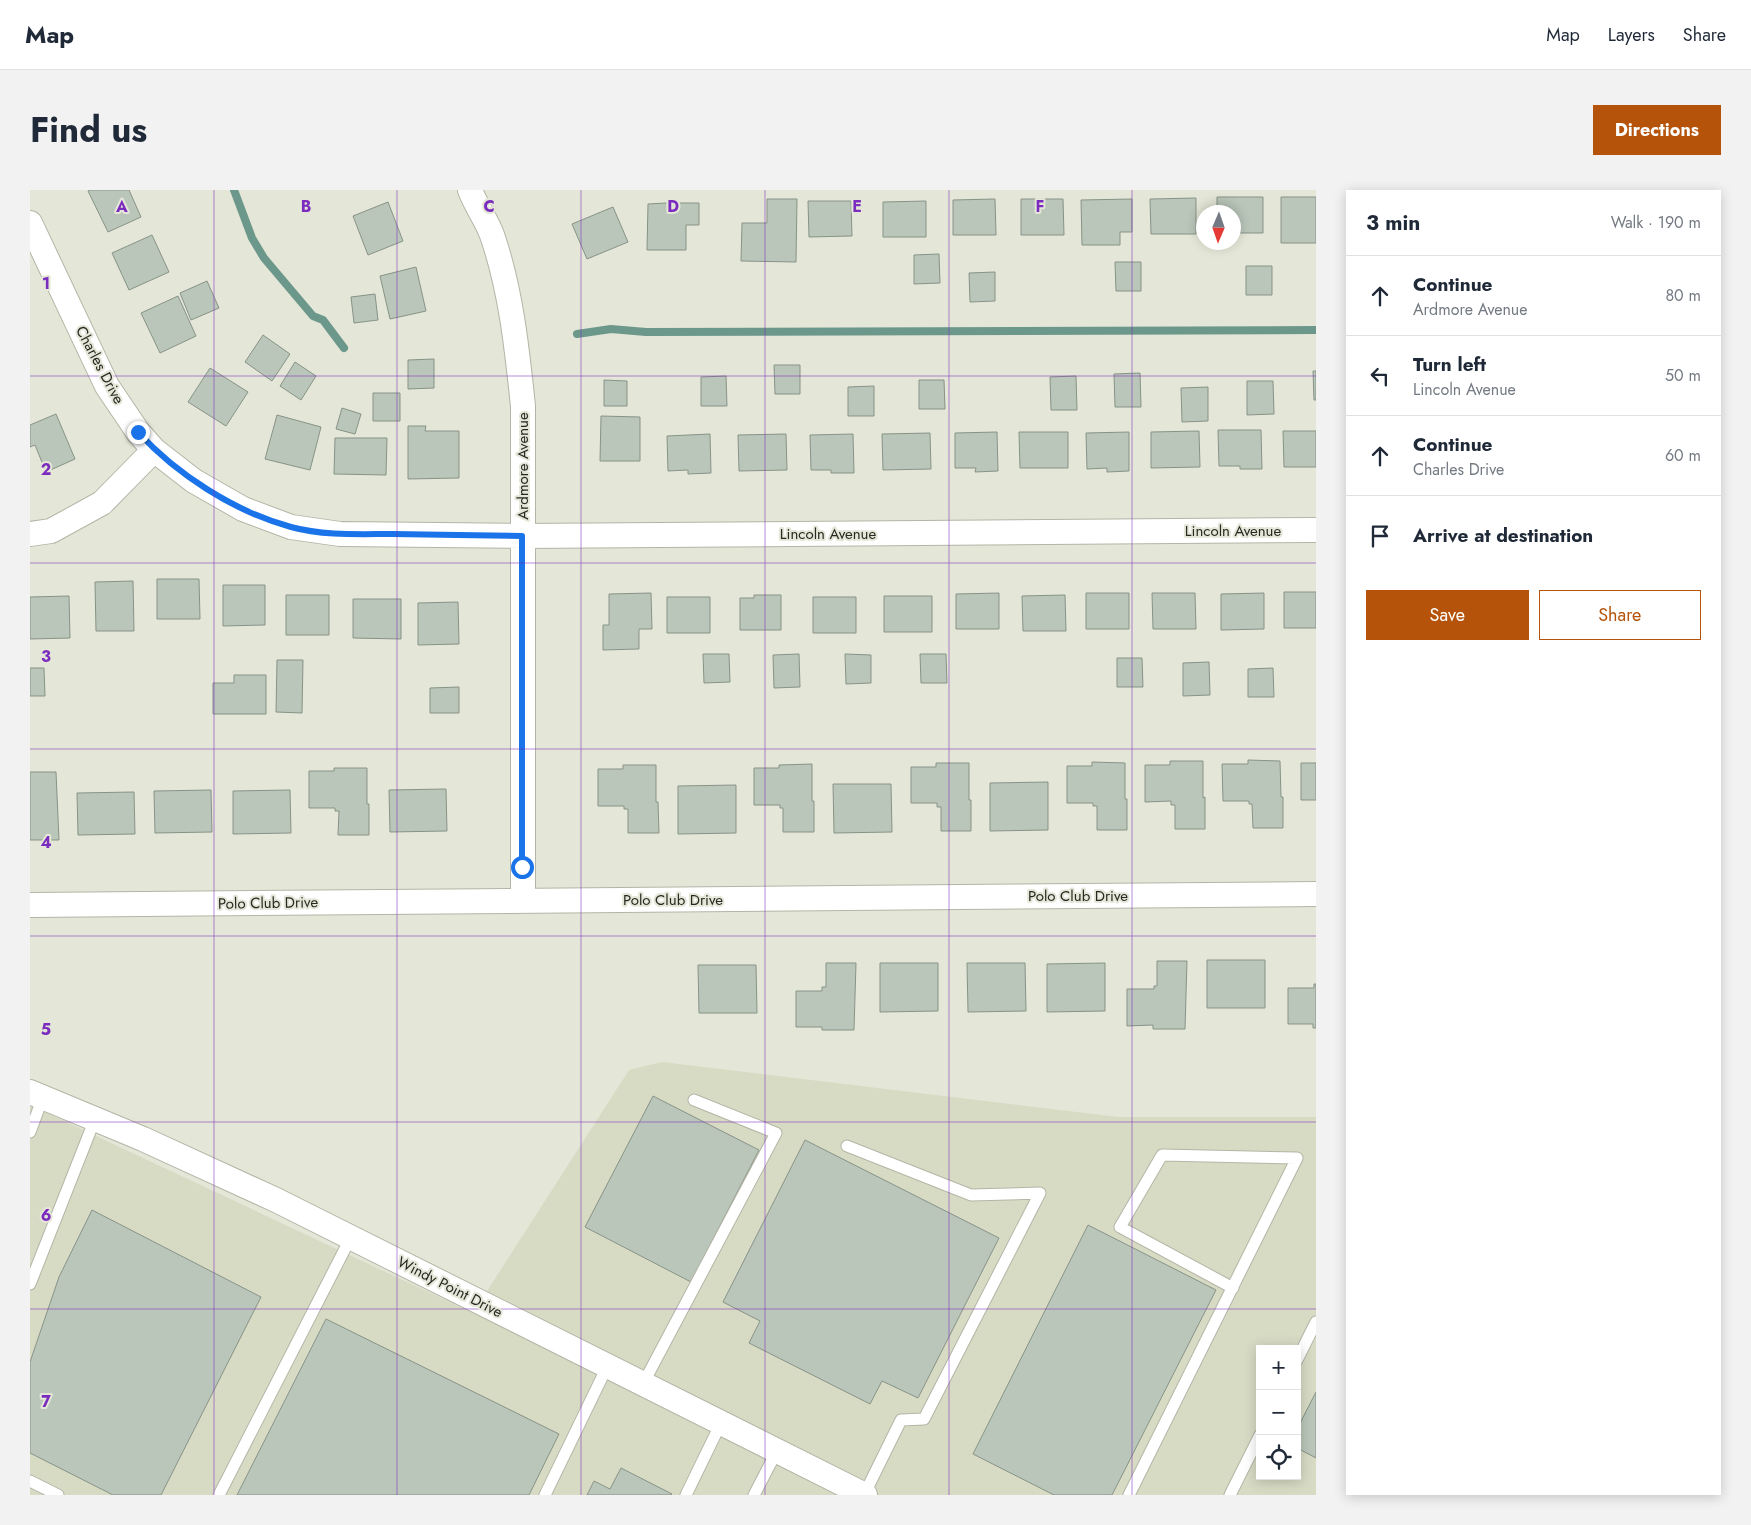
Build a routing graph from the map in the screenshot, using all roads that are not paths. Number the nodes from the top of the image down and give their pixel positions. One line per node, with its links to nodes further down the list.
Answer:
1 (476, 192): 7 (street, Ardmore Avenue)
2 (30, 223): 3 (street, Charles Drive)
3 (154, 450): 5 (street); 6 (street, Charles Drive)
4 (1316, 530): 7 (street, Lincoln Avenue)
5 (30, 534)
6 (340, 534): 7 (street, Lincoln Avenue)
7 (522, 536): 9 (street, Ardmore Avenue)
8 (1316, 894): 9 (street, Polo Club Drive)
9 (522, 901): 10 (street, Polo Club Drive)
10 (30, 906)
11 (36, 1095): 13 (street, Windy Point Drive); 14 (lane)
12 (694, 1100): 22 (lane)
13 (95, 1119): 16 (street, Windy Point Drive); 17 (lane)
14 (30, 1132)
15 (847, 1146): 33 (lane)
16 (351, 1237): 21 (street, Windy Point Drive); 29 (lane)
17 (30, 1284)
18 (1233, 1288): 18 (lane); 34 (lane)
19 (1316, 1322): 20 (lane)
20 (1301, 1352)
21 (607, 1366): 22 (street, Windy Point Drive); 30 (lane)
22 (643, 1384): 23 (street, Windy Point Drive)
23 (721, 1423): 25 (street, Windy Point Drive); 31 (lane)
24 (1256, 1445): 27 (lane)
25 (776, 1451): 32 (lane); 33 (street, Windy Point Drive)
26 (30, 1481): 28 (lane)
27 (1234, 1494)
28 (58, 1495)
29 (219, 1495)
30 (545, 1495)
31 (686, 1495)
32 (754, 1495)
33 (864, 1495)
34 (1129, 1495)

